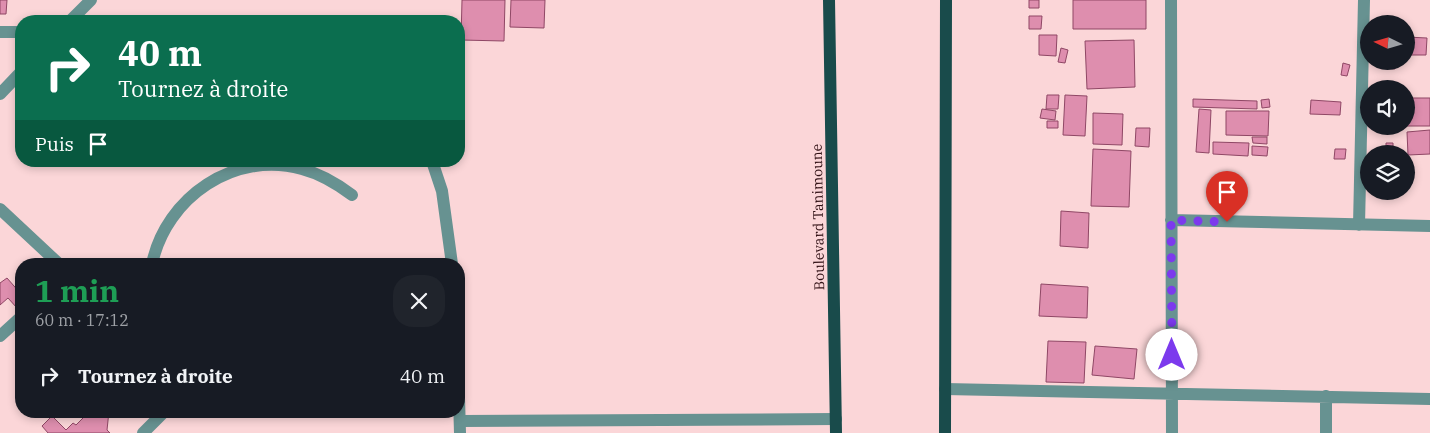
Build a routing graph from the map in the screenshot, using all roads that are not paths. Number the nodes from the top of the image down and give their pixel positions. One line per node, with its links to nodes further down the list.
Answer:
1 (90, 0): 6 (street)
2 (829, 0): 29 (main road, Boulevard Tanimoune)
3 (946, 0): 24 (main road)
4 (1171, 0): 16 (street)
5 (1364, 0): 17 (street)
6 (76, 15)
7 (0, 32): 8 (street)
8 (15, 32)
9 (15, 78): 10 (street)
10 (0, 94)
11 (251, 167): 20 (street)
12 (287, 167): 14 (street)
13 (434, 167): 21 (street)
14 (352, 194)
15 (0, 209): 19 (street)
16 (1171, 220): 17 (street); 25 (street)
17 (1359, 225): 18 (street)
18 (1430, 226)
19 (53, 258)
20 (154, 258)
21 (451, 258)
22 (15, 322): 23 (street)
23 (0, 336)
24 (945, 389): 25 (street); 33 (main road)
25 (1172, 393): 26 (street); 34 (street)
26 (1326, 396): 27 (street); 35 (street)
27 (1430, 399)
28 (158, 418): 31 (street)
29 (836, 419): 30 (street); 32 (main road, Boulevard Tanimoune)
30 (460, 427)
31 (143, 433)
32 (836, 433)
33 (944, 433)
34 (1172, 433)
35 (1326, 433)

